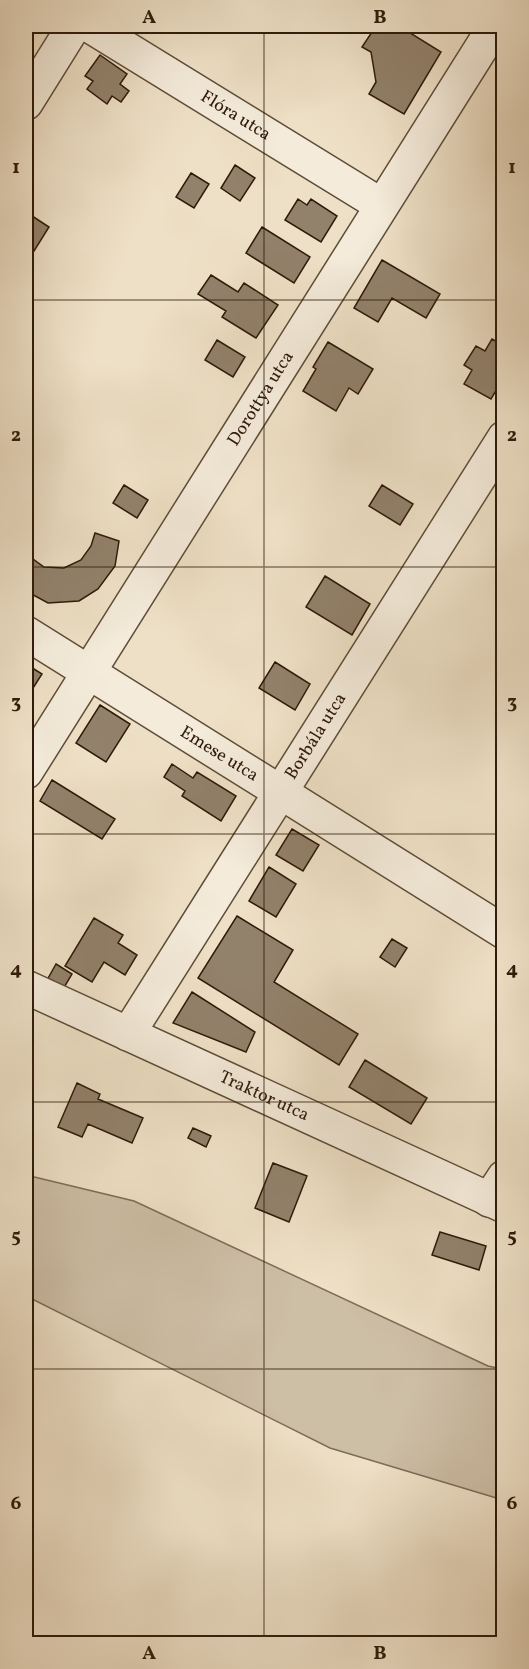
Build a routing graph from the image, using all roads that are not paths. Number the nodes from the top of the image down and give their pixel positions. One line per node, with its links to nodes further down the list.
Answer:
1 (74, 26): 4 (street)
2 (90, 26): 5 (street, Flóra utca)
3 (495, 26): 5 (street, Dorottya utca)
4 (26, 103)
5 (381, 204): 8 (street, Dorottya utca)
6 (504, 438): 10 (street, Borbála utca)
7 (26, 633): 8 (street, Emese utca)
8 (88, 672): 9 (street, Dorottya utca); 10 (street, Emese utca)
9 (26, 772)
10 (280, 791): 11 (street, Emese utca); 13 (street, Borbála utca)
11 (504, 932)
12 (26, 987): 13 (street, Traktor utca)
13 (128, 1034): 14 (street, Traktor utca)
14 (499, 1194)

